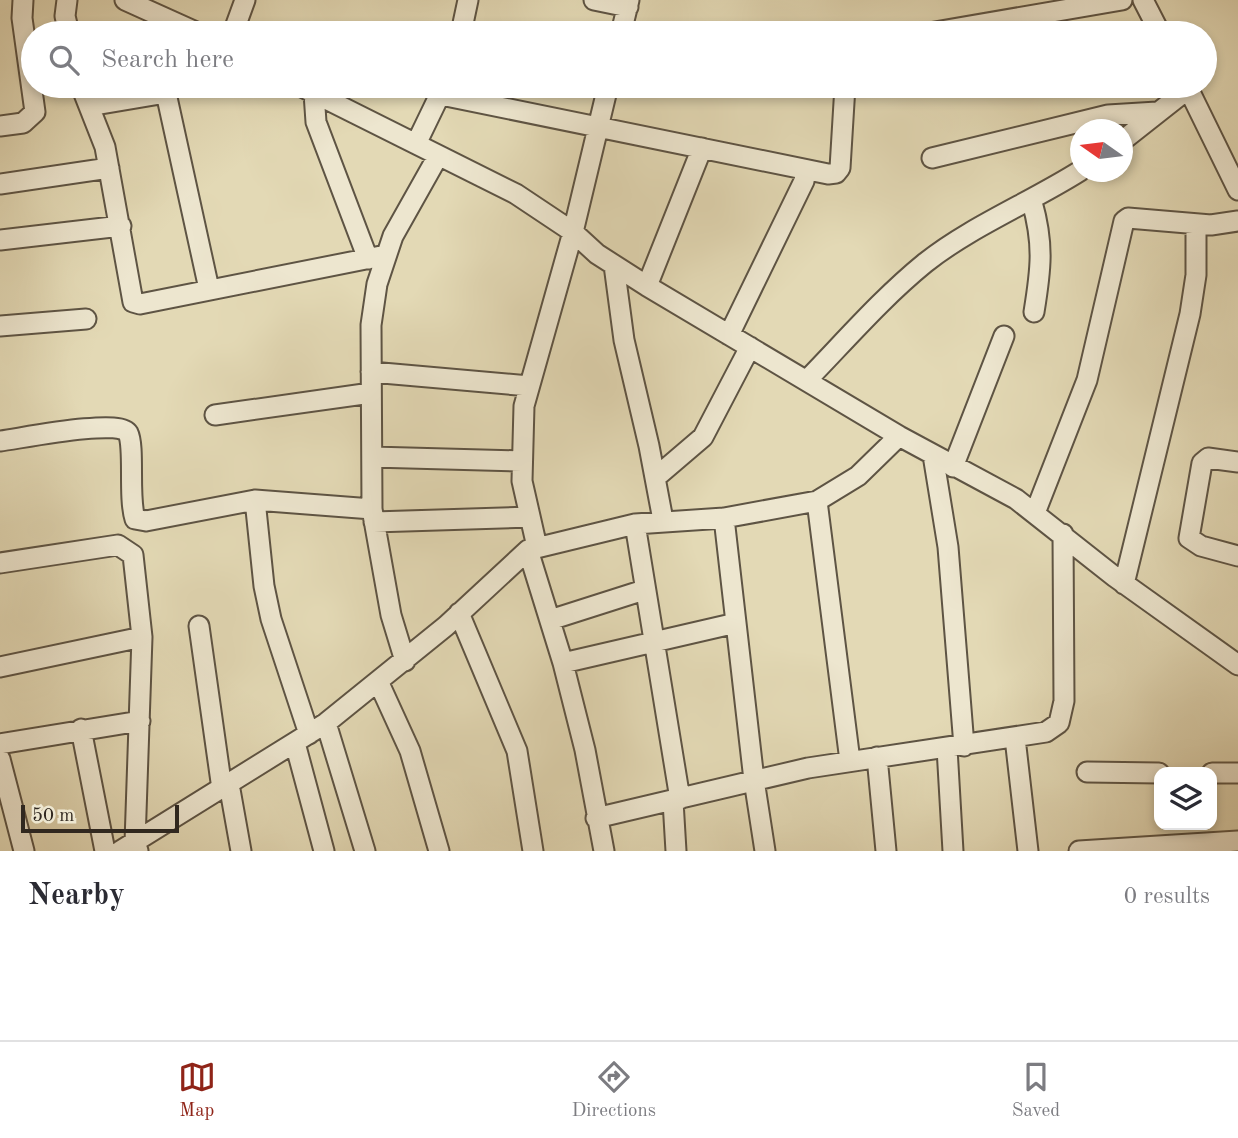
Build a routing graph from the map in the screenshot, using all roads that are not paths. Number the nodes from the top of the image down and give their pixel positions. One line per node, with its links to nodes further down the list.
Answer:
1 (23, 0): 10 (street)
2 (67, 0): 11 (street)
3 (127, 0): 12 (street)
4 (245, 0): 13 (street)
5 (468, 0): 14 (street)
6 (594, 0): 9 (street)
7 (1122, 0): 16 (street)
8 (1143, 0): 17 (street)
9 (629, 3): 15 (street)
10 (22, 21)
11 (66, 21)
12 (172, 21)
13 (237, 21)
14 (464, 21)
15 (624, 21)
16 (999, 21)
17 (1154, 21)
18 (32, 98): 32 (street)
19 (86, 98): 30 (street)
20 (136, 98): 30 (street)
21 (167, 98): 53 (street)
22 (309, 98): 50 (street)
23 (323, 98): 35 (street)
24 (438, 98): 35 (street)
25 (477, 98): 33 (street)
26 (605, 98): 33 (street)
27 (844, 98): 40 (street)
28 (1174, 98): 31 (street)
29 (1193, 98): 43 (street)
30 (89, 106): 39 (street)
31 (1157, 112): 34 (street); 38 (street)
32 (0, 126)
33 (598, 126): 36 (street); 48 (street)
34 (1133, 132)
35 (416, 144): 37 (street)
36 (702, 148): 40 (street); 52 (street)
37 (438, 156): 48 (street); 50 (street)
38 (932, 158)
39 (109, 168): 42 (street); 47 (street)
40 (806, 170): 57 (street)
41 (1070, 177): 44 (street)
42 (0, 184)
43 (1238, 190)
44 (1032, 202): 54 (street); 61 (street)
45 (1238, 220): 46 (street)
46 (1196, 224): 75 (street); 85 (street)
47 (121, 226): 49 (street); 53 (street)
48 (573, 232): 51 (street); 62 (street)
49 (0, 240)
50 (377, 257): 53 (street); 60 (street)
51 (614, 265): 52 (street); 72 (street)
52 (647, 286): 57 (street)
53 (209, 289)
54 (1034, 312)
55 (86, 319): 56 (street)
56 (0, 326)
57 (729, 335): 59 (street)
58 (1004, 336): 71 (street)
59 (750, 347): 61 (street); 72 (street)
60 (371, 372): 62 (street); 63 (street)
61 (807, 380): 65 (street)
62 (529, 386): 69 (street)
63 (371, 393): 64 (street); 68 (street)
64 (215, 415)
65 (899, 436): 67 (street); 74 (street)
66 (0, 441): 73 (street)
67 (933, 455): 71 (street); 104 (street)
68 (372, 457): 69 (street); 76 (street)
69 (522, 461): 77 (street)
70 (1238, 463): 83 (street)
71 (953, 467): 75 (street)
72 (655, 478): 79 (street)
73 (255, 500): 76 (street); 102 (street)
74 (817, 501): 78 (street); 107 (street)
75 (1035, 513): 81 (street)
76 (373, 516): 77 (street); 93 (street)
77 (530, 517): 82 (street)
78 (724, 518): 79 (street); 89 (street)
79 (663, 520): 80 (street)
80 (635, 524): 82 (street); 86 (street)
81 (1063, 534): 85 (street); 101 (street)
82 (533, 548): 87 (street); 88 (street)
83 (1238, 556)
84 (0, 563): 91 (street)
85 (1124, 583): 95 (street)
86 (644, 590): 88 (street); 92 (street)
87 (459, 613): 93 (street); 124 (street)
88 (550, 620): 94 (street)
89 (736, 623): 92 (street); 112 (street)
90 (199, 626): 113 (street)
91 (142, 637): 96 (street); 98 (street)
92 (653, 641): 94 (street); 114 (street)
93 (405, 661): 97 (street)
94 (563, 663): 115 (street)
95 (1238, 665)
96 (0, 667)
97 (378, 681): 99 (street); 123 (street)
98 (140, 721): 100 (street); 117 (street)
99 (326, 723): 102 (street); 122 (street)
100 (81, 729): 103 (street); 119 (street)
101 (1015, 738): 104 (street); 130 (street)
102 (302, 739): 113 (street); 121 (street)
103 (0, 744)
104 (955, 747): 105 (street); 129 (street)
105 (877, 757): 107 (street); 128 (street)
106 (0, 760): 118 (street)
107 (850, 761): 112 (street)
108 (1087, 772): 109 (street)
109 (1154, 773)
110 (1217, 773): 111 (street)
111 (1238, 773)
112 (754, 780): 114 (street); 127 (street)
113 (225, 787): 117 (street); 120 (street)
114 (676, 800): 115 (street); 126 (street)
115 (596, 818): 125 (street)
116 (1238, 841): 131 (street)
117 (131, 848)
118 (24, 851)
119 (105, 851)
120 (242, 851)
121 (324, 851)
122 (365, 851)
123 (439, 851)
124 (533, 851)
125 (604, 851)
126 (677, 851)
127 (765, 851)
128 (886, 851)
129 (953, 851)
130 (1028, 851)
131 (1079, 851)

